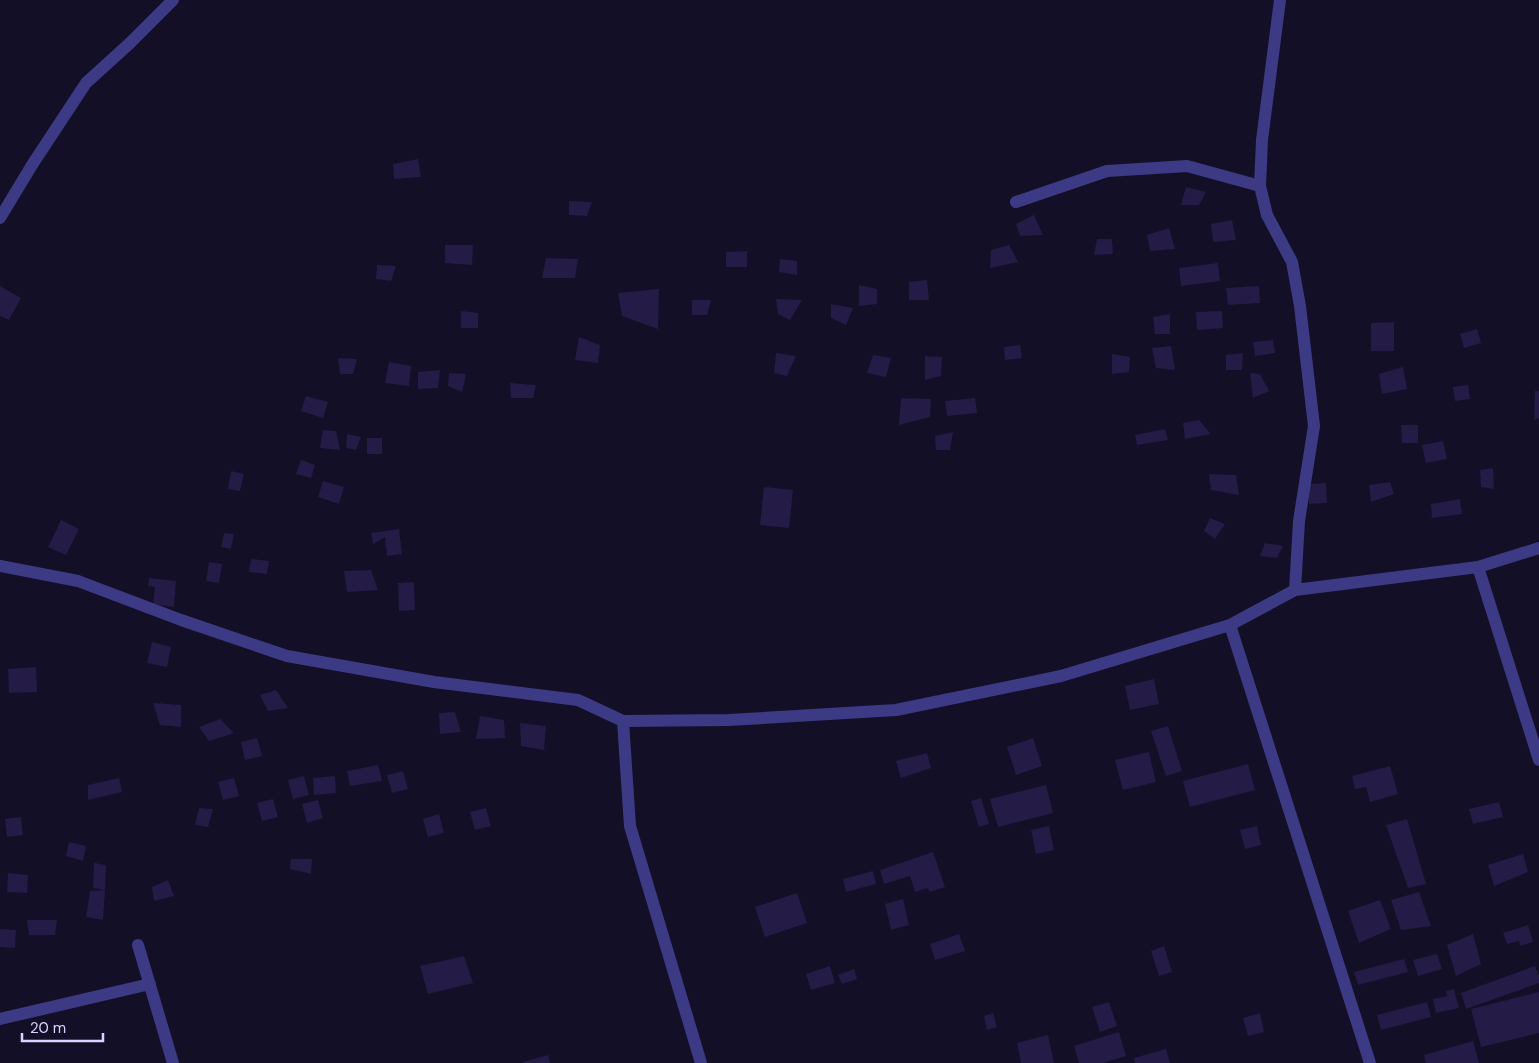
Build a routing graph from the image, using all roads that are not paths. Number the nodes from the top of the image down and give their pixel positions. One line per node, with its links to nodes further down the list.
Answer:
1 (172, 0): 5 (street)
2 (1280, 0): 3 (street)
3 (1260, 186): 4 (street); 9 (street)
4 (1016, 202)
5 (0, 218)
6 (1539, 548): 8 (street)
7 (0, 566): 11 (street)
8 (1478, 567): 9 (street); 12 (street)
9 (1295, 590): 10 (street)
10 (1230, 625): 11 (street); 18 (street)
11 (623, 720): 17 (street)
12 (1539, 760)
13 (138, 945): 14 (street)
14 (150, 984): 15 (street); 16 (street)
15 (0, 1019)
16 (173, 1063)
17 (701, 1063)
18 (1370, 1063)

